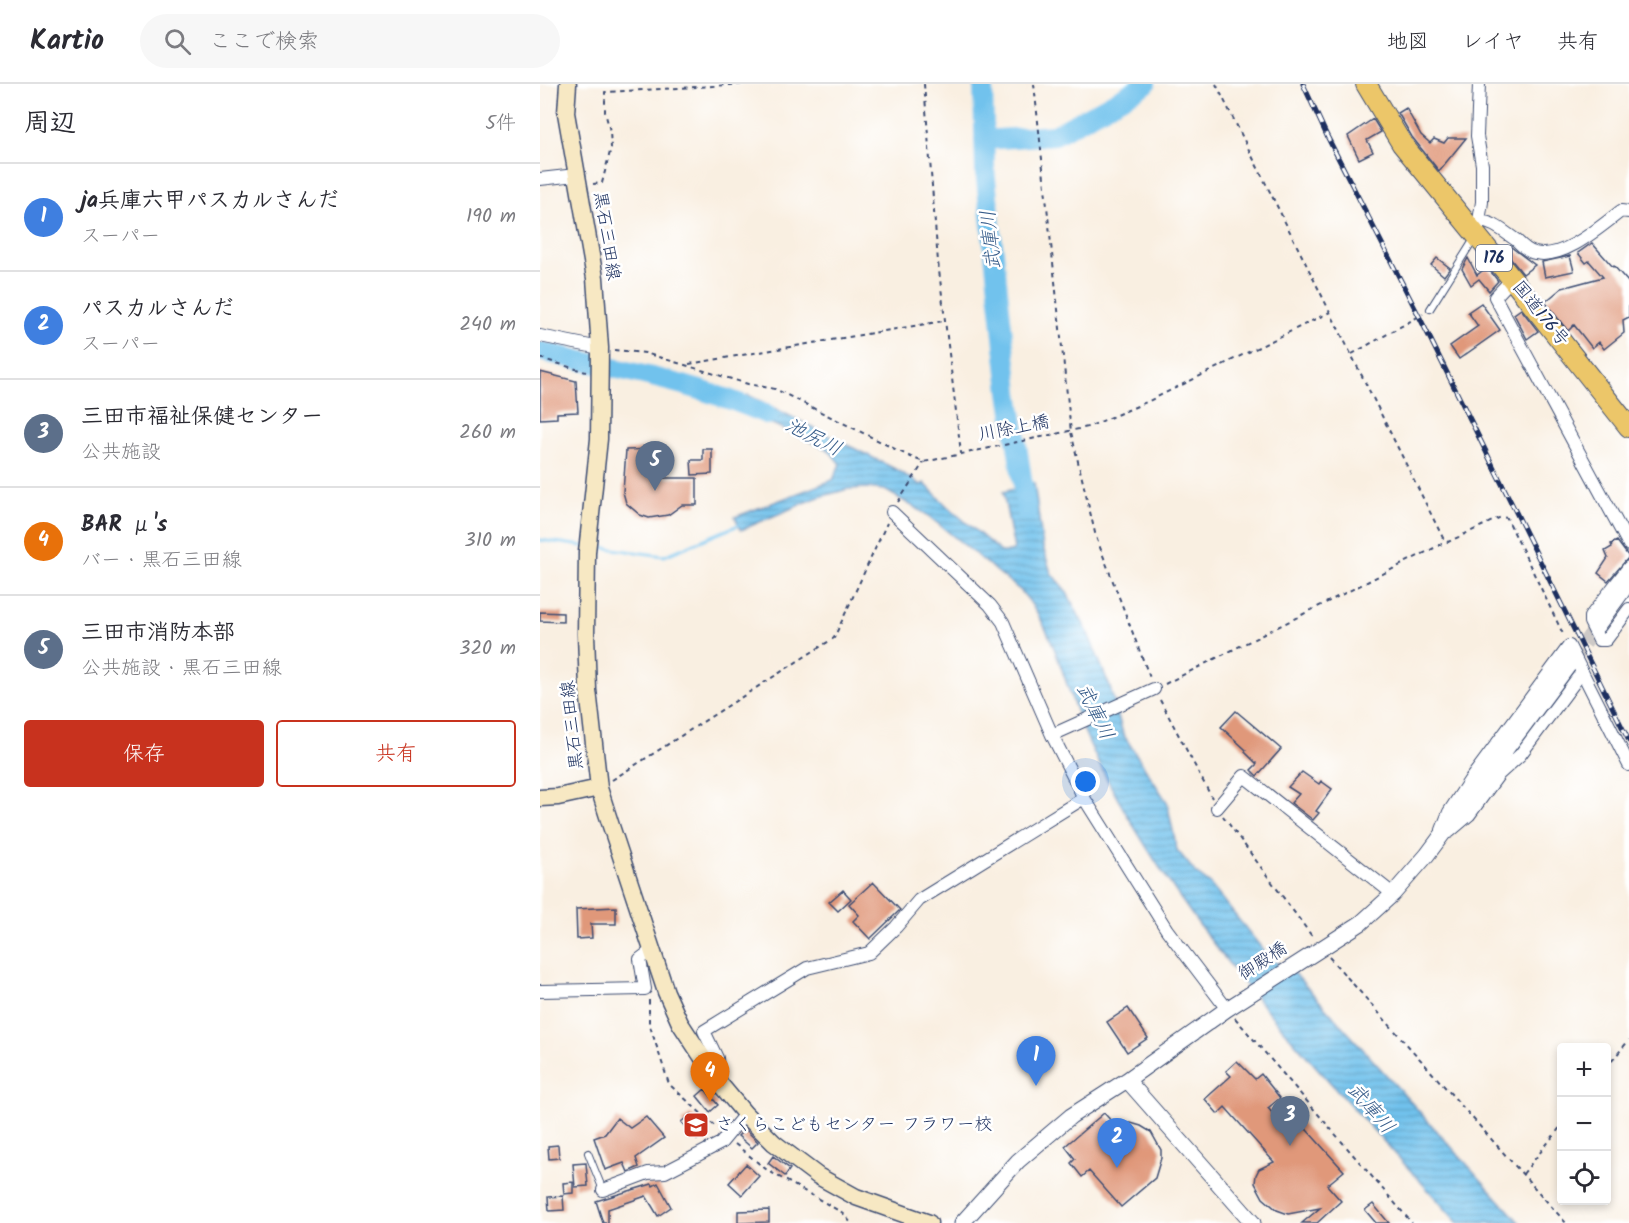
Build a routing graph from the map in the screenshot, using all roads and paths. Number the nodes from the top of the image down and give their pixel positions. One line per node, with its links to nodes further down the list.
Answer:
1 (568, 84): 9 (main road, 黒石三田線)
2 (748, 84): 9 (path)
3 (924, 84): 15 (path)
4 (1034, 84): 23 (path)
5 (1216, 84): 14 (path)
6 (1366, 84): 11 (highway, 国道176号 / 176)
7 (1479, 84): 11 (street)
8 (540, 179): 9 (street)
9 (577, 180): 17 (main road, 黒石三田線)
10 (1629, 212): 11 (street)
11 (1476, 229): 12 (highway, 国道176号 / 176); 13 (lane)
12 (1512, 279): 22 (highway, 国道176号 / 176); 28 (street)
13 (1430, 309): 18 (path)
14 (1329, 312): 18 (path); 23 (path, 川除上橋)
15 (944, 321): 20 (path); 24 (path)
16 (540, 336): 17 (street)
17 (600, 348): 20 (path); 21 (main road, 黒石三田線)
18 (1351, 355): 27 (path)
19 (540, 358): 21 (path)
20 (686, 364): 25 (path)
21 (600, 377): 37 (main road, 黒石三田線)
22 (1629, 427)
23 (1071, 432): 24 (path, 川除上橋); 34 (path)
24 (961, 453): 25 (path, 川除上橋)
25 (924, 462): 26 (path)
26 (892, 512): 35 (street); 37 (path)
27 (1446, 542): 33 (path); 34 (path)
28 (1629, 545)
29 (1629, 567): 31 (street)
30 (1629, 582): 32 (street)
31 (1629, 609)
32 (1597, 626)
33 (1574, 660): 36 (street); 41 (street, 御殿橋)
34 (1154, 689): 35 (street); 40 (path)
35 (1052, 735): 39 (street)
36 (1629, 765)
37 (599, 788): 38 (main road); 43 (main road, 黒石三田線)
38 (540, 798)
39 (1084, 798): 45 (street); 49 (street)
40 (1217, 808): 41 (street); 42 (path)
41 (1393, 894): 42 (street, 御殿橋)
42 (1321, 948): 45 (street, 御殿橋); 53 (path)
43 (652, 950): 44 (street); 49 (main road, 黒石三田線)
44 (540, 991)
45 (1227, 1009): 48 (street, 御殿橋); 58 (path)
46 (1629, 1040): 47 (path)
47 (1611, 1062)
48 (1127, 1080): 56 (street, 御殿橋); 57 (street)
49 (720, 1084): 50 (main road, 黒石三田線)
50 (745, 1114): 54 (street); 55 (main road, 黒石三田線)
51 (1557, 1131): 53 (path)
52 (588, 1153): 54 (lane)
53 (1522, 1174): 59 (path)
54 (603, 1190)
55 (929, 1223)
56 (962, 1223)
57 (1253, 1223)
58 (1412, 1223)
59 (1566, 1223)

